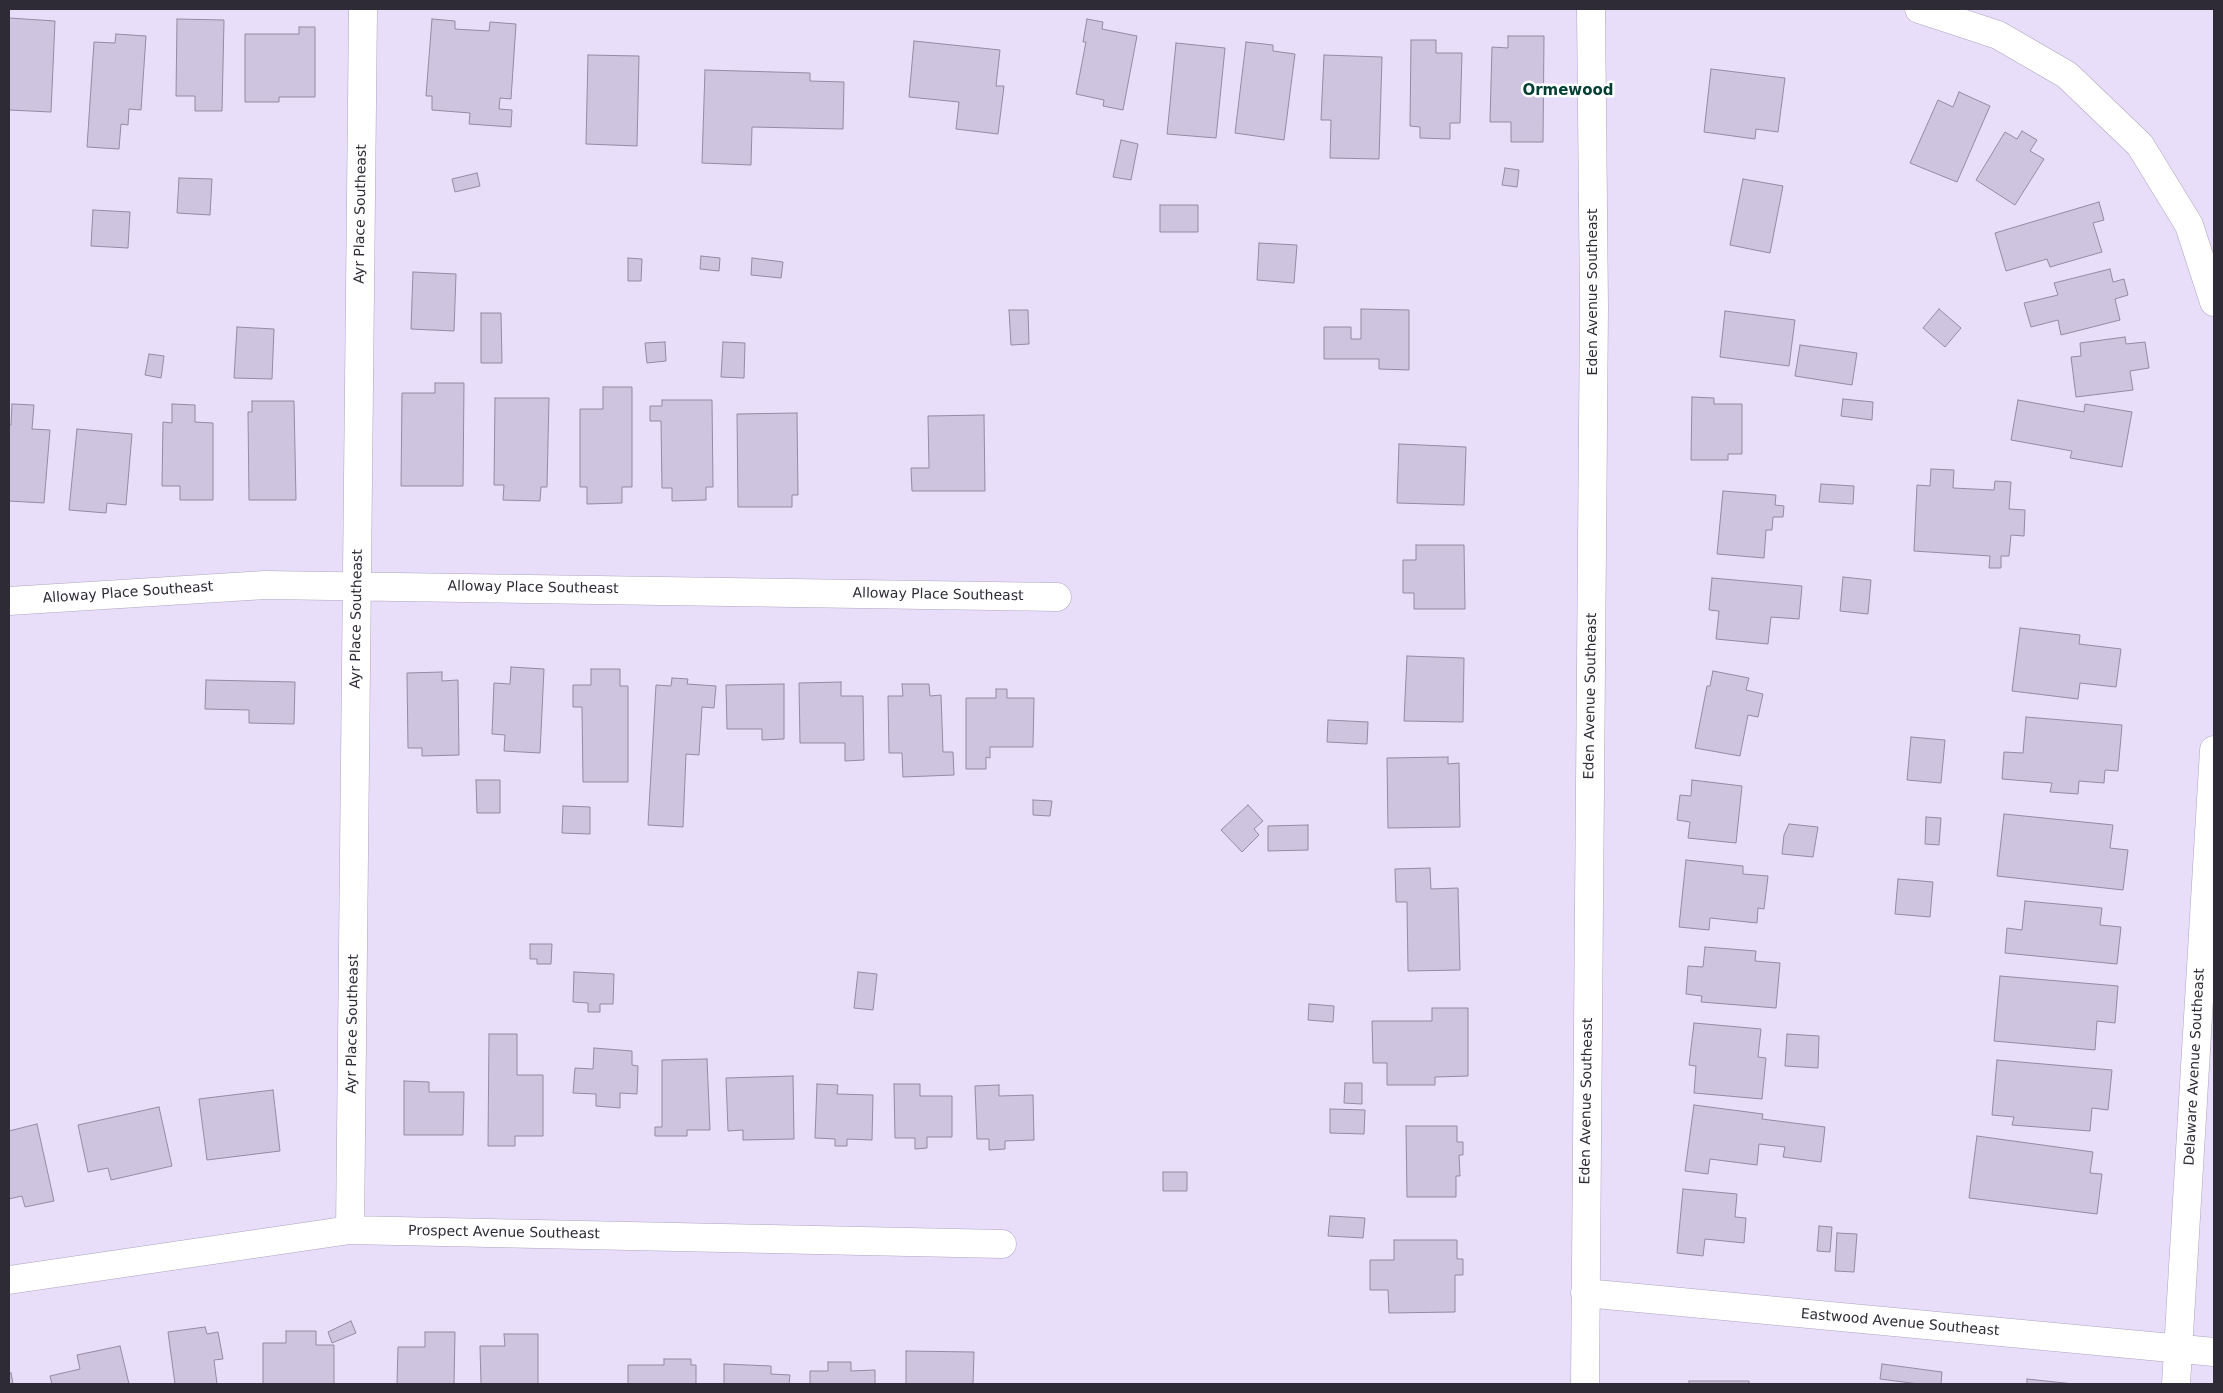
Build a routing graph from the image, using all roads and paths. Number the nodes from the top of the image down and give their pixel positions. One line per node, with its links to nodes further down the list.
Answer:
1 (363, 9): 5 (street, Ayr Place Southeast)
2 (1591, 9): 13 (street, Eden Avenue Southeast)
3 (1919, 9): 4 (street)
4 (2214, 302)
5 (357, 585): 6 (street, Alloway Place Southeast); 7 (street, Alloway Place Southeast); 10 (street, Ayr Place Southeast)
6 (1057, 597)
7 (9, 601)
8 (2214, 750): 9 (street, Delaware Avenue Southeast)
9 (2213, 779): 14 (street, Delaware Avenue Southeast)
10 (350, 1230): 11 (street, Prospect Avenue Southeast); 12 (street, Prospect Avenue Southeast)
11 (1002, 1244)
12 (9, 1280)
13 (1586, 1293): 14 (street, Eastwood Avenue Southeast); 16 (street, Eden Avenue Southeast)
14 (2178, 1350): 15 (street, Eastwood Avenue Southeast); 17 (street, Delaware Avenue Southeast)
15 (2214, 1352)
16 (1584, 1384)
17 (2176, 1384)

